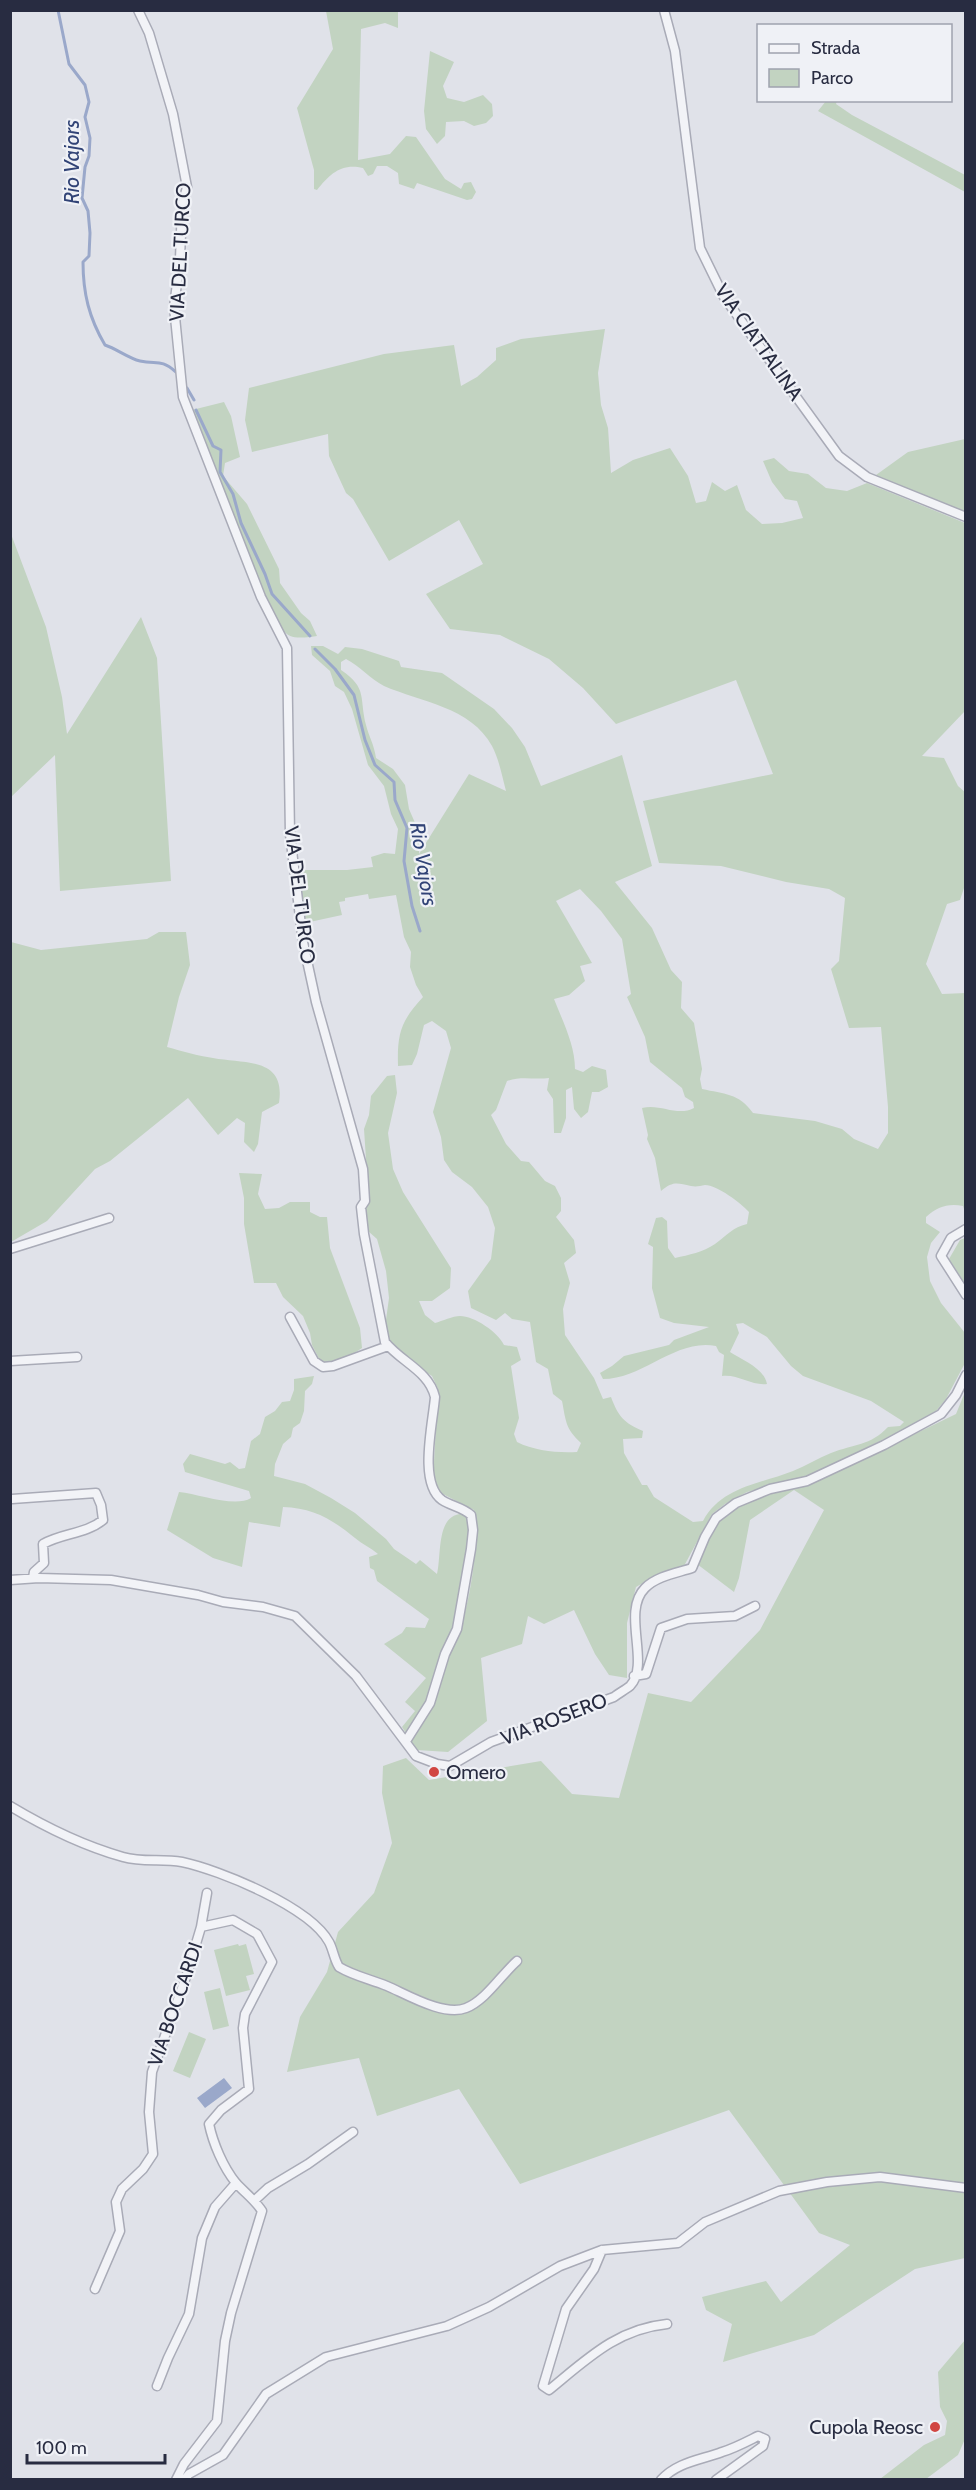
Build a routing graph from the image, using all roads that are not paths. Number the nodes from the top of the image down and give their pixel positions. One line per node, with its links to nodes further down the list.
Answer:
1 (138, 10): 9 (street, VIA DEL TURCO)
2 (664, 10): 3 (street, VIA CIATTALINA)
3 (966, 517)
4 (109, 1218): 6 (street)
5 (966, 1229): 7 (street)
6 (10, 1249)
7 (966, 1295)
8 (290, 1317): 9 (street)
9 (388, 1346): 18 (street)
10 (77, 1357): 11 (street)
11 (10, 1361)
12 (966, 1375): 17 (street)
13 (12, 1498): 14 (street)
14 (33, 1578): 15 (street, VIA ROSERO); 18 (street, VIA ROSERO)
15 (10, 1580)
16 (755, 1606): 17 (street, VIA ROSERO)
17 (634, 1676): 18 (street, VIA ROSERO)
18 (406, 1741)
19 (10, 1806): 20 (street)
20 (212, 1872): 21 (street); 24 (street)
21 (210, 1882)
22 (207, 1893): 23 (street)
23 (201, 1927): 26 (street, VIA BOCCARDI); 30 (street, VIA BOCCARDI)
24 (517, 1961)
25 (353, 2132): 28 (street)
26 (236, 2183): 28 (street, VIA BOCCARDI); 32 (street)
27 (966, 2188): 29 (street)
28 (255, 2200): 33 (street)
29 (602, 2250): 31 (street); 34 (street)
30 (95, 2289)
31 (667, 2324)
32 (157, 2386)
33 (176, 2480)
34 (184, 2480)
35 (661, 2480): 36 (street)
36 (716, 2480)

